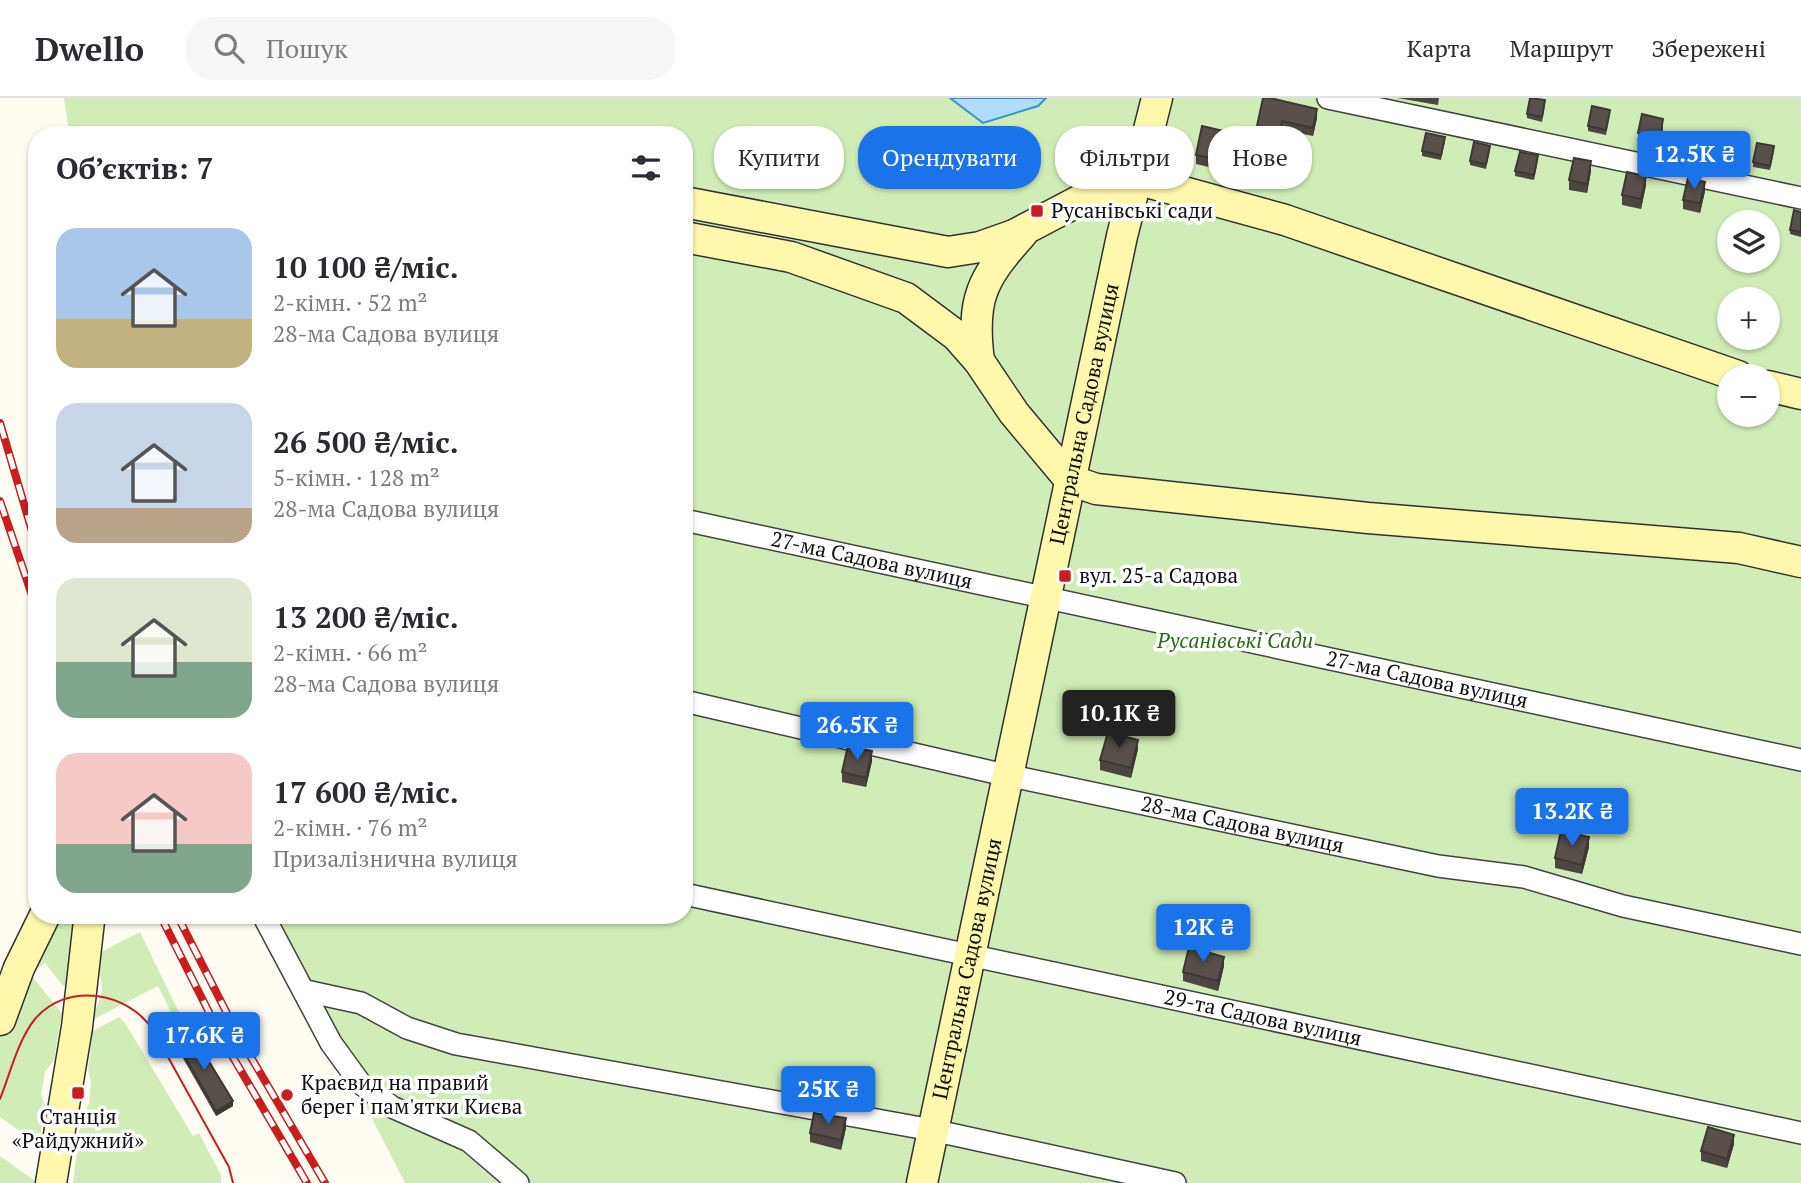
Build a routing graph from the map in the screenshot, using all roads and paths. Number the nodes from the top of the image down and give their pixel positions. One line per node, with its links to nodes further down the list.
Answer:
1 (1157, 98): 3 (main road, Центральна Садова вулиця)
2 (1328, 98): 7 (street)
3 (1150, 126)
4 (1107, 189): 9 (main road)
5 (1134, 189): 15 (main road, Центральна Садова вулиця)
6 (1172, 189): 12 (main road)
7 (1801, 198)
8 (693, 204): 9 (main road)
9 (1027, 228): 11 (main road)
10 (693, 239): 11 (main road)
11 (979, 361): 15 (main road)
12 (1717, 369)
13 (1780, 389): 14 (main road)
14 (1801, 394)
15 (1070, 481): 17 (main road); 18 (main road, Центральна Садова вулиця)
16 (693, 522): 18 (street, 27-ма Садова вулиця)
17 (1801, 562)
18 (1046, 599): 20 (street, 27-ма Садова вулиця); 21 (main road, Центральна Садова вулиця)
19 (693, 703): 21 (street, 28-ма Садова вулиця)
20 (1801, 760)
21 (1008, 775): 26 (street, 28-ма Садова вулиця); 27 (main road, Центральна Садова вулиця)
22 (693, 896): 27 (street, 29-та Садова вулиця)
23 (41, 924): 29 (main road)
24 (89, 924): 32 (main road)
25 (269, 924): 28 (street)
26 (1801, 944)
27 (970, 953): 30 (main road, Центральна Садова вулиця); 31 (street, 29-та Садова вулиця)
28 (306, 991): 30 (street); 33 (street)
29 (0, 1020)
30 (932, 1130): 34 (main road, Центральна Садова вулиця); 35 (street)
31 (1801, 1133)
32 (51, 1183)
33 (518, 1183)
34 (922, 1183)
35 (1175, 1183)

